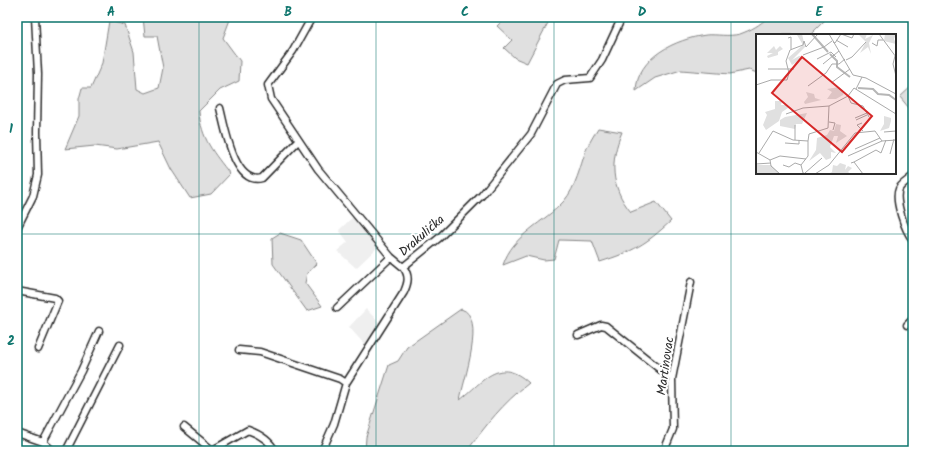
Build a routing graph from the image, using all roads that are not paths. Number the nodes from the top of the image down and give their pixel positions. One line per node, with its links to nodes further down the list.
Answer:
1 (35, 17): 7 (street)
2 (312, 17): 5 (street)
3 (622, 17): 10 (street, Drakulićka)
4 (220, 108): 5 (street)
5 (298, 141): 9 (street)
6 (913, 176): 8 (street)
7 (17, 228)
8 (913, 240)
9 (391, 257): 10 (street); 13 (street)
10 (403, 267): 22 (street, Drakulićka)
11 (691, 282): 21 (street, Martinovac)
12 (17, 291): 19 (street)
13 (337, 308)
14 (913, 319): 15 (street)
15 (908, 325)
16 (99, 331): 25 (street)
17 (578, 335): 21 (street)
18 (120, 345): 28 (street)
19 (38, 349)
20 (239, 350): 22 (street)
21 (672, 379): 26 (street, Martinovac)
22 (346, 383): 31 (street, Drakulićka)
23 (184, 427): 29 (street)
24 (20, 434): 25 (street)
25 (43, 442): 27 (street)
26 (666, 450)
27 (53, 451)
28 (66, 451)
29 (211, 451): 30 (street)
30 (275, 451)
31 (322, 451)

